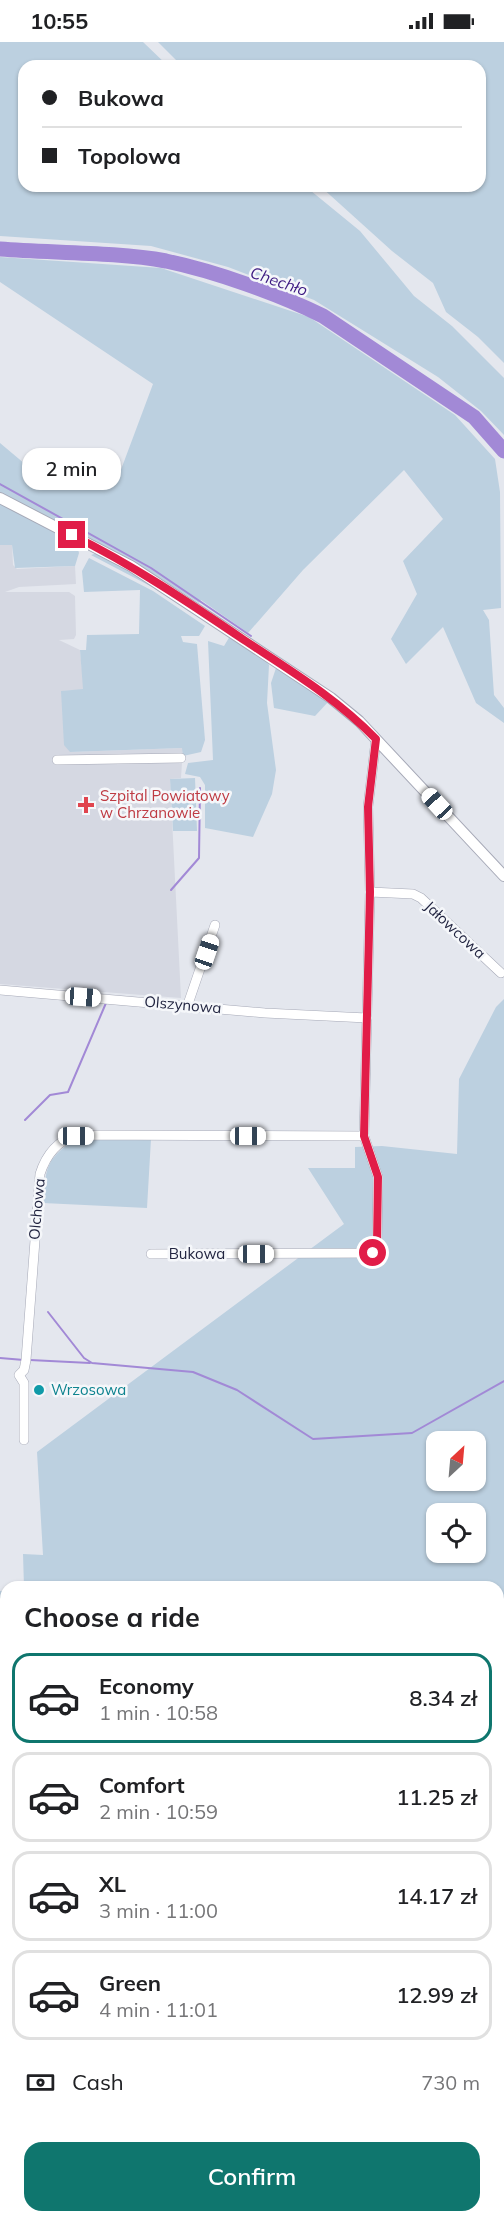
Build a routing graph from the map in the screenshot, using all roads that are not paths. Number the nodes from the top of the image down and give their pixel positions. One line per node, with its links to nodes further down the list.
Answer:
1 (0, 498): 2 (street)
2 (376, 739): 5 (street); 6 (street, Bukowa)
3 (181, 758): 4 (street)
4 (57, 760)
5 (504, 876)
6 (370, 892): 8 (street, Jałowcowa); 11 (street, Bukowa)
7 (215, 925): 10 (street)
8 (501, 973)
9 (0, 990): 10 (street, Olszynowa)
10 (188, 1004): 11 (street, Olszynowa)
11 (367, 1018): 12 (street, Bukowa)
12 (364, 1136): 13 (street, Bukowa); 14 (street, Olchowa)
13 (151, 1254)
14 (24, 1440)

